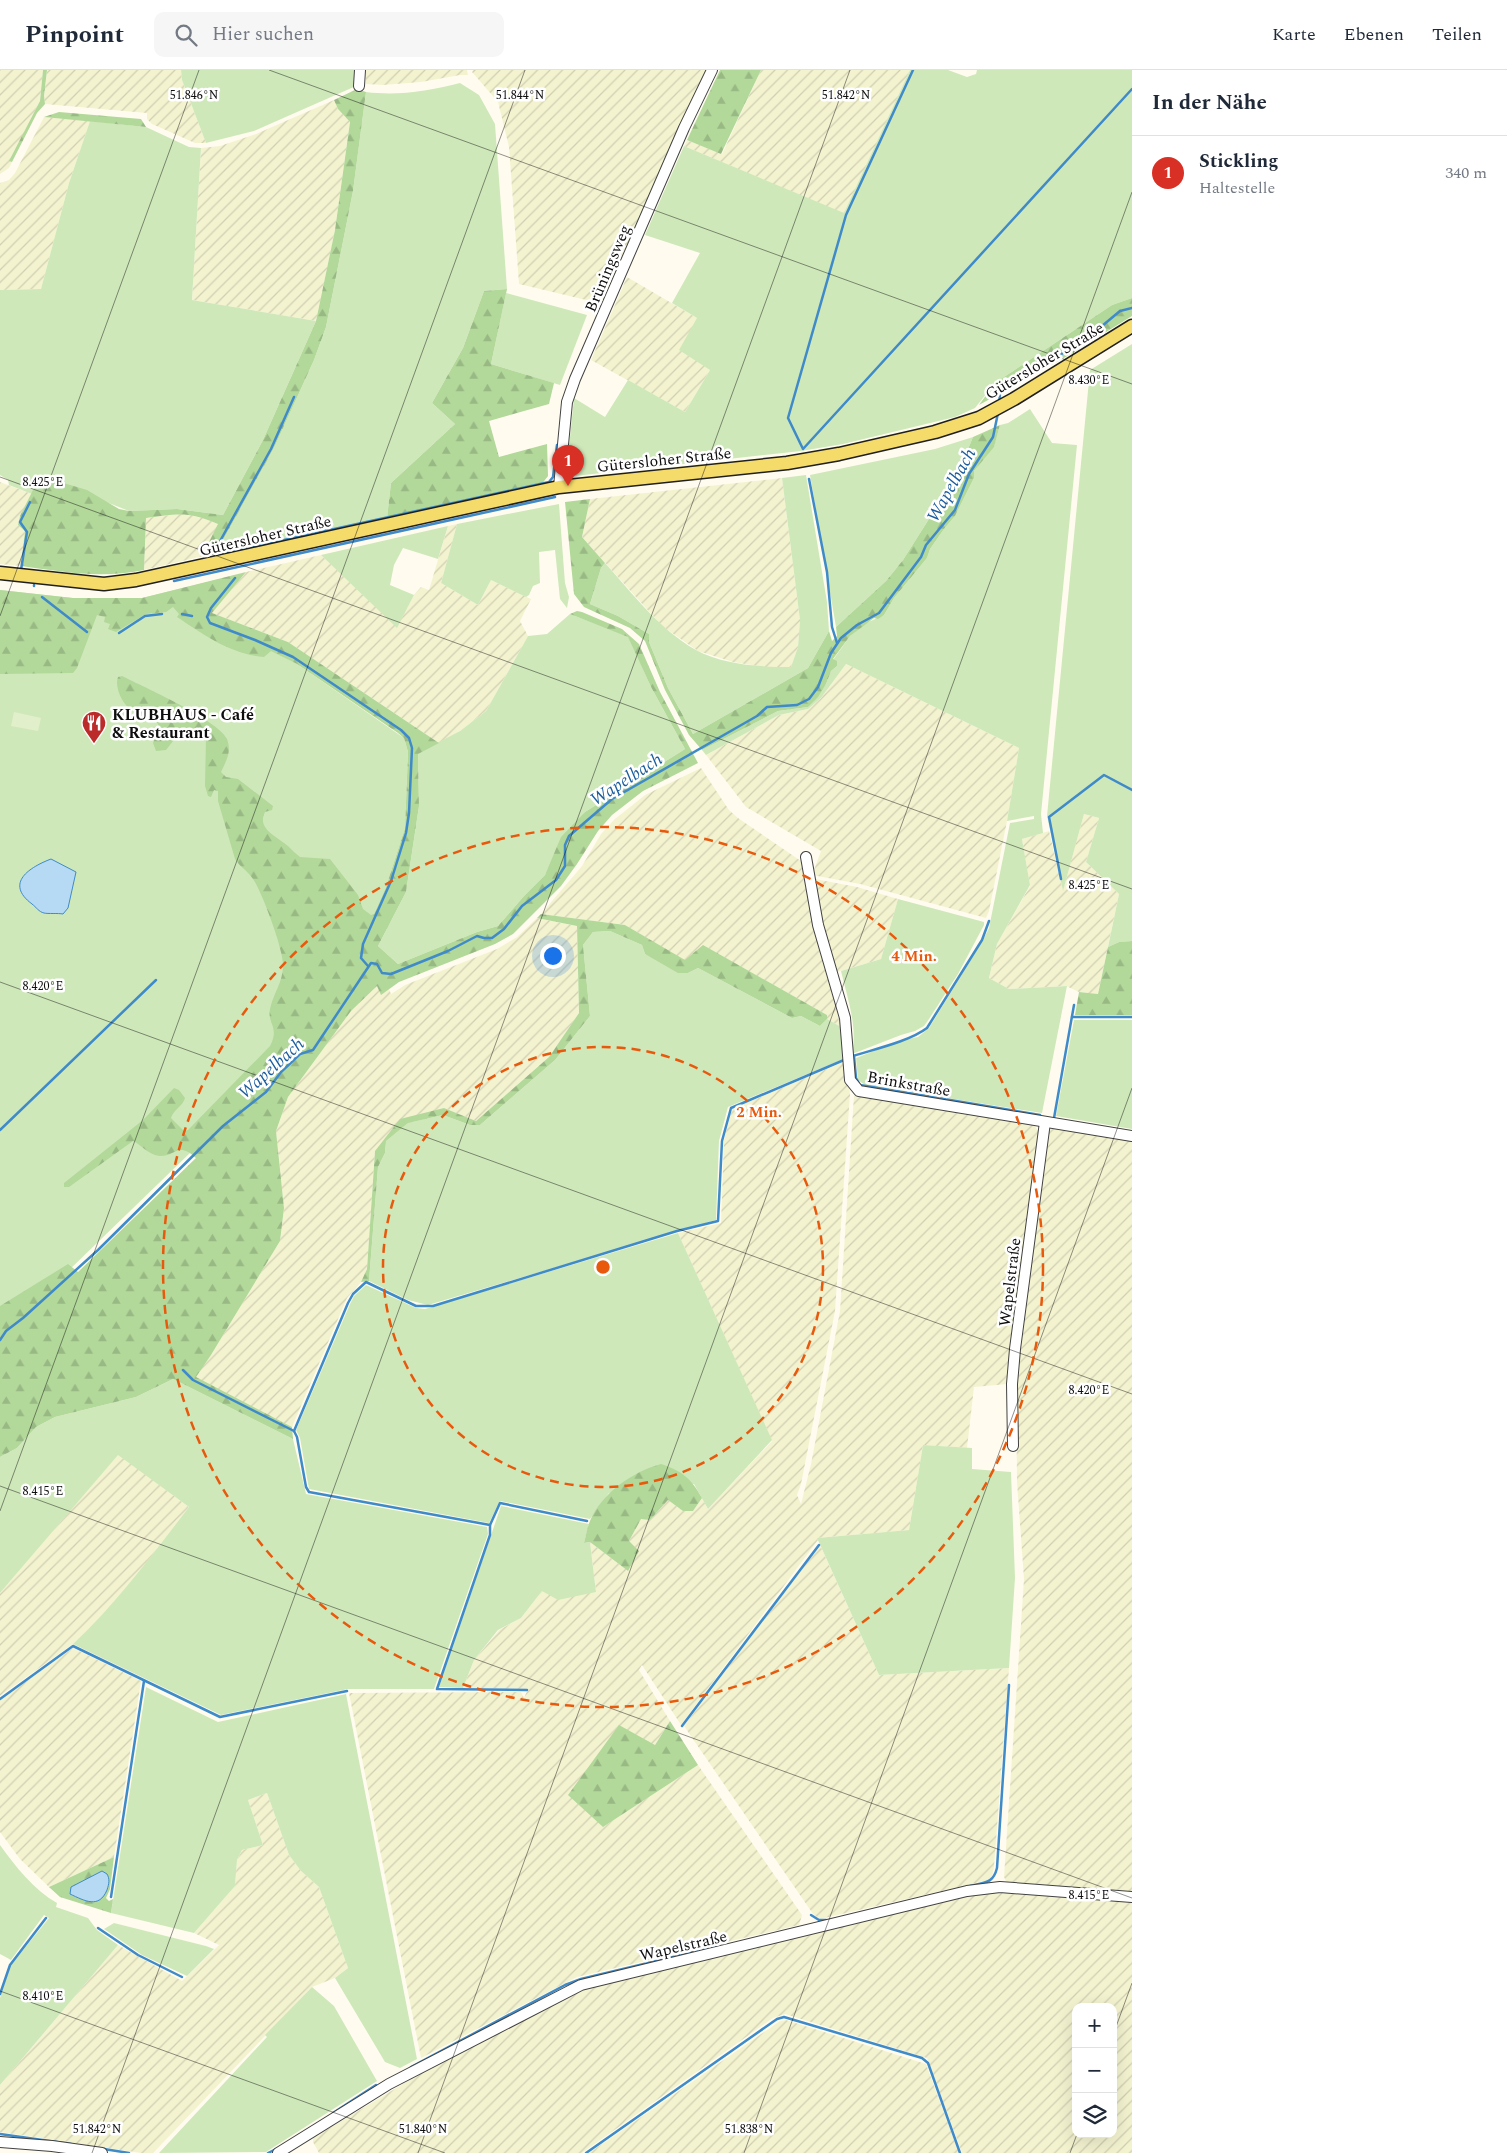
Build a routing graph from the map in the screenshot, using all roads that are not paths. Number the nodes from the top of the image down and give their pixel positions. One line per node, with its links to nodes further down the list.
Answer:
1 (360, 70): 3 (street)
2 (712, 70): 5 (street, Brüningsweg)
3 (359, 86)
4 (1132, 326): 5 (main road, Gütersloher Straße)
5 (559, 487): 6 (main road, Gütersloher Straße)
6 (0, 573)
7 (806, 857): 8 (street, Brinkstraße)
8 (1046, 1122): 9 (street, Brinkstraße); 10 (street, Wapelstraße)
9 (1132, 1136)
10 (1013, 1446)
11 (1132, 1897): 14 (street, Wapelstraße)
12 (0, 2142): 13 (street)
13 (102, 2153)
14 (278, 2153)

